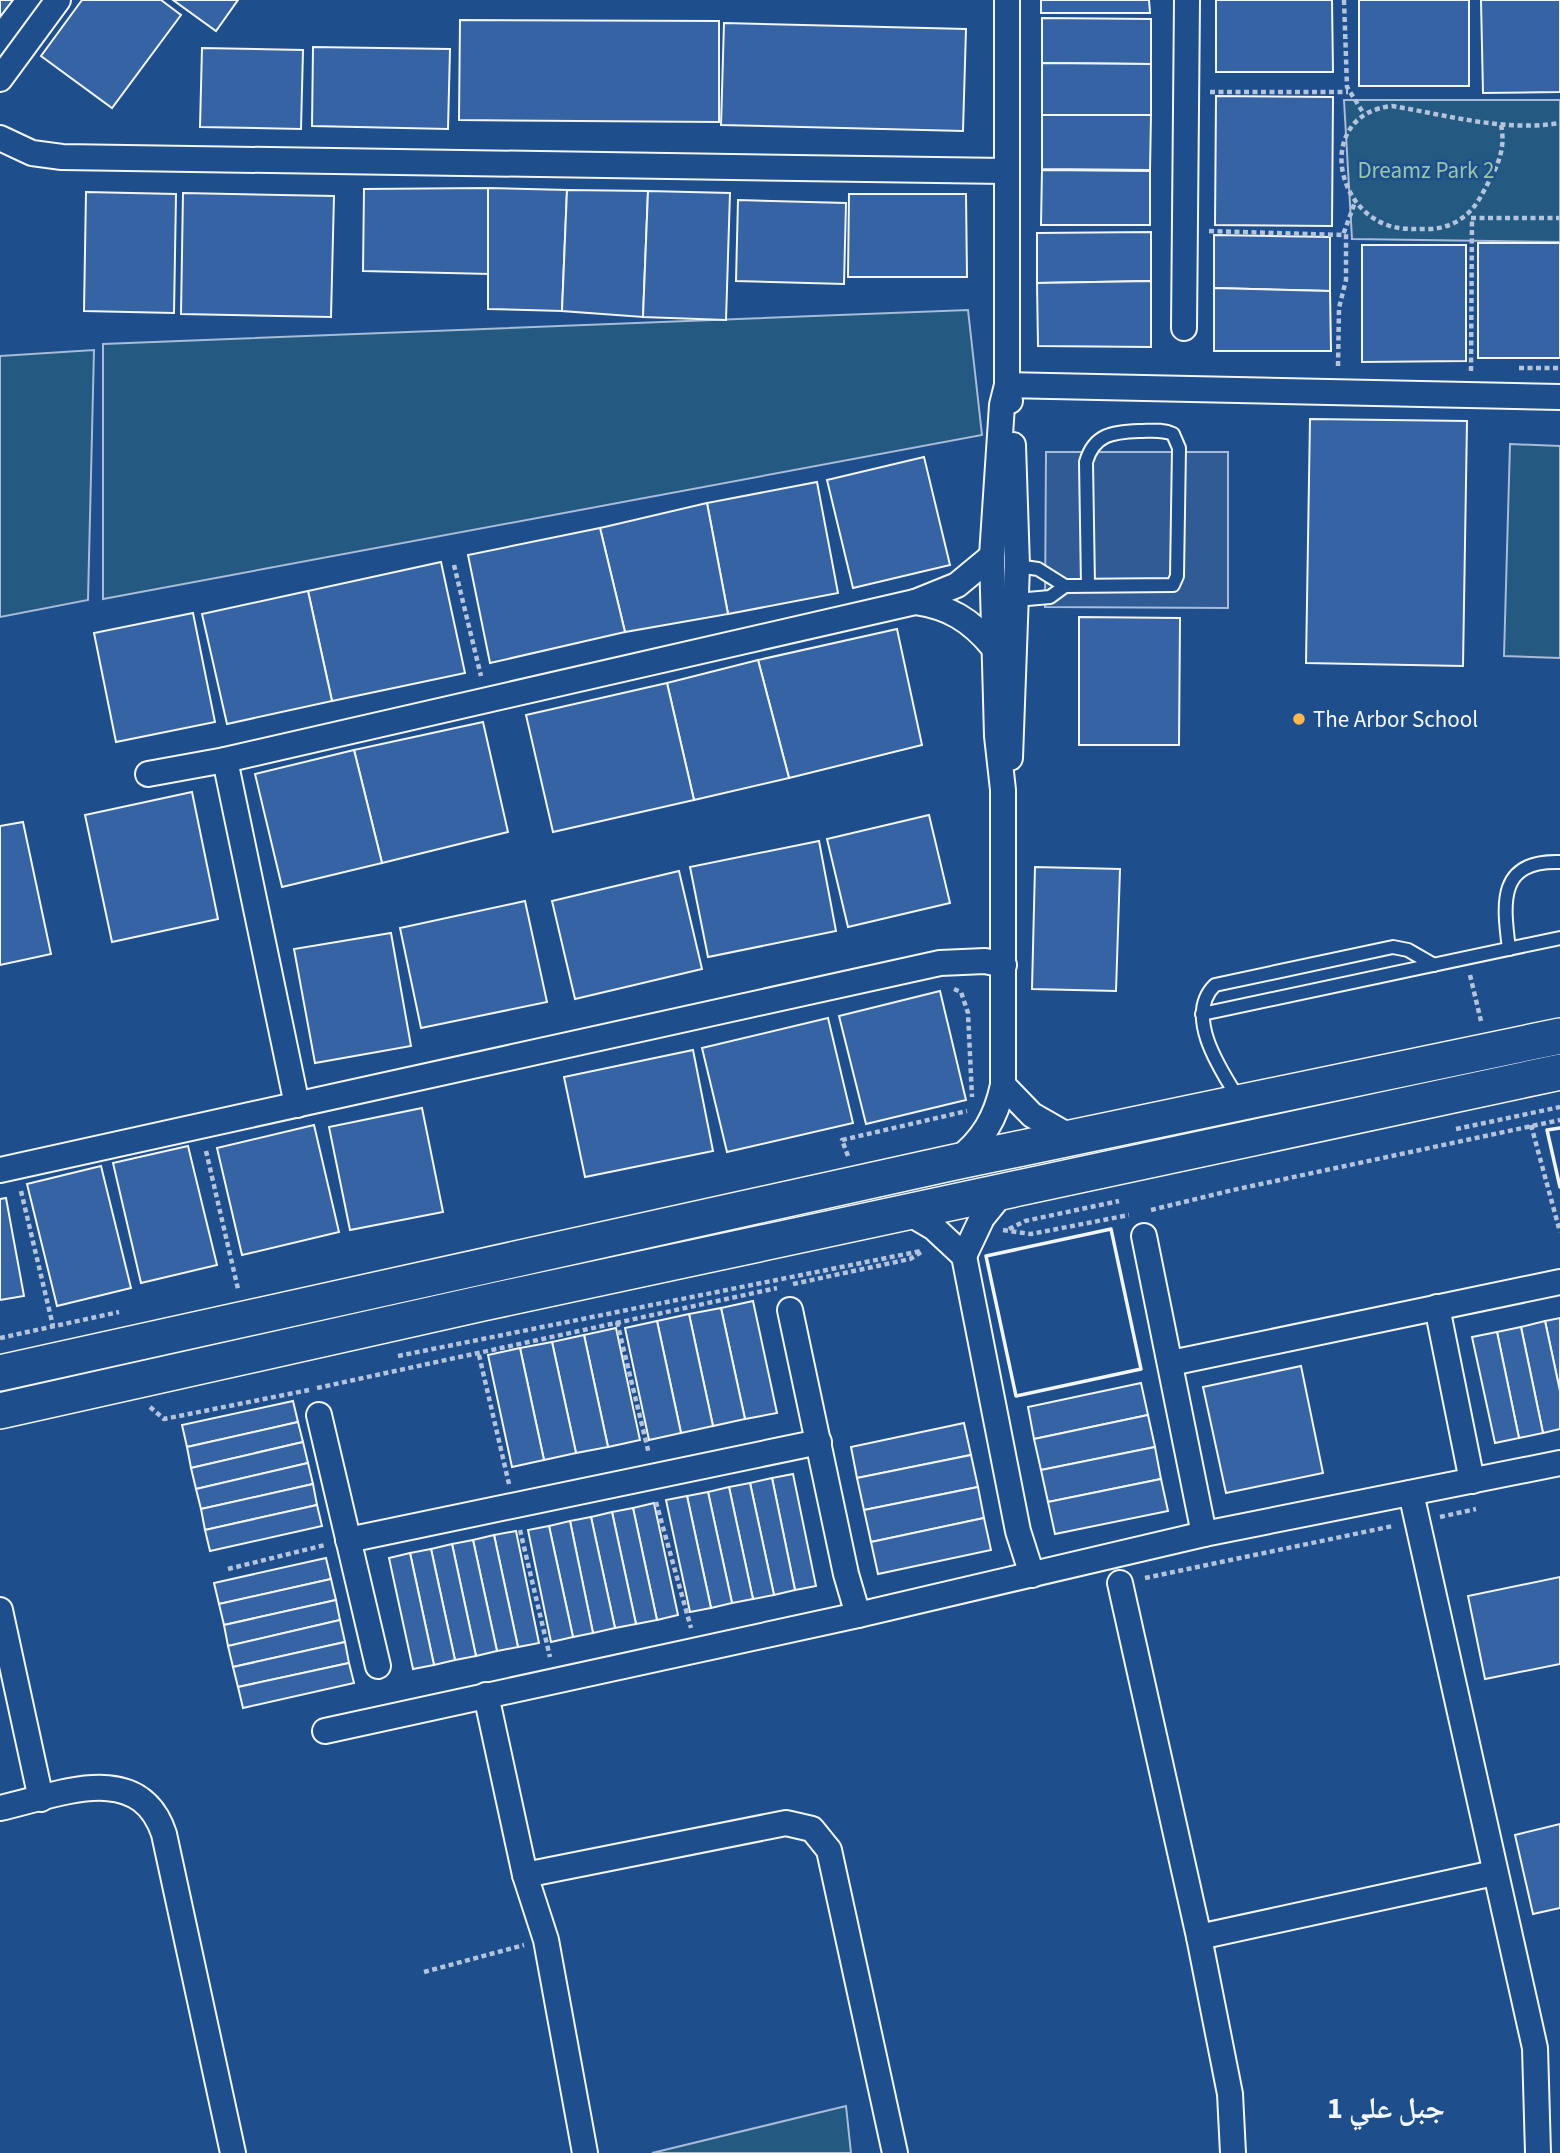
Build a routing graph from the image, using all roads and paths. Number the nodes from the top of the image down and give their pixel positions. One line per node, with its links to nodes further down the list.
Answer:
1 (58, 0): 5 (street)
2 (1007, 0): 12 (street)
3 (1187, 0): 6 (street)
4 (1344, 0): 7 (path)
5 (0, 79)
6 (1185, 92): 7 (path); 18 (street)
7 (1348, 92): 8 (path)
8 (1364, 114): 10 (path); 13 (path)
9 (1560, 123): 10 (path)
10 (1501, 125): 14 (path)
11 (0, 138): 12 (street)
12 (1005, 171): 21 (street)
13 (1356, 202): 14 (path); 17 (path)
14 (1463, 218): 15 (path)
15 (1472, 218): 16 (path); 22 (path)
16 (1560, 218)
17 (1346, 227): 18 (path); 20 (path)
18 (1184, 230): 19 (street)
19 (1184, 328)
20 (1338, 366)
21 (1007, 385): 22 (street); 24 (street); 26 (street)
22 (1471, 395): 23 (street)
23 (1560, 397)
24 (992, 556): 30 (street); 31 (street)
25 (454, 565): 32 (path)
26 (1017, 566): 28 (lane); 29 (street)
27 (1088, 585): 27 (lane); 28 (lane)
28 (1065, 586): 29 (lane)
29 (1016, 600): 35 (street)
30 (915, 602): 31 (street); 32 (street)
31 (993, 647): 35 (street)
32 (487, 700): 33 (street)
33 (225, 760): 34 (street); 49 (street)
34 (148, 774)
35 (1003, 790): 41 (street)
36 (1560, 862): 38 (lane)
37 (1560, 938): 38 (lane)
38 (1509, 949): 39 (lane)
39 (1466, 958): 42 (lane); 44 (path)
40 (940, 963): 41 (street); 49 (street); 56 (path)
41 (1004, 965): 47 (street)
42 (1434, 965): 43 (lane); 43 (lane)
43 (1202, 1014): 48 (lane)
44 (1482, 1025)
45 (1560, 1037): 48 (street)
46 (1560, 1072): 59 (street)
47 (1003, 1085): 55 (street); 57 (street)
48 (1241, 1104): 55 (street)
49 (297, 1105): 53 (street)
50 (1560, 1107): 54 (path)
51 (1560, 1119): 52 (path)
52 (1531, 1125): 62 (path); 64 (path)
53 (200, 1126): 58 (street); 69 (path)
54 (1446, 1131)
55 (1075, 1139): 57 (street)
56 (849, 1160)
57 (955, 1163): 76 (street)
58 (8, 1168): 73 (path)
59 (1003, 1192): 61 (street); 66 (street)
60 (1126, 1199): 63 (path)
61 (907, 1212): 65 (street); 77 (street)
62 (1142, 1221): 63 (path); 75 (street)
63 (1008, 1229): 66 (path)
64 (1560, 1232)
65 (946, 1237): 66 (street); 67 (path)
66 (969, 1245): 92 (street)
67 (923, 1251): 72 (path); 74 (path)
68 (1560, 1282): 70 (street)
69 (238, 1289)
70 (1437, 1307): 75 (street); 85 (street)
71 (790, 1310): 82 (street)
72 (618, 1322): 79 (path); 84 (path)
73 (52, 1326)
74 (395, 1357)
75 (1171, 1363): 89 (street)
76 (0, 1373)
77 (120, 1384): 79 (path); 80 (street)
78 (163, 1405): 79 (path)
79 (150, 1408)
80 (0, 1411)
81 (319, 1415): 90 (street)
82 (819, 1441): 84 (street); 94 (street)
83 (1560, 1463): 85 (street)
84 (652, 1477): 90 (street); 96 (path)
85 (1472, 1480): 86 (street)
86 (1411, 1493): 88 (street); 89 (street)
87 (1482, 1507): 88 (path)
88 (1418, 1522): 93 (path); 102 (street)
89 (1204, 1534): 92 (street)
90 (348, 1540): 91 (path); 97 (street)
91 (228, 1569)
92 (1032, 1575): 94 (street)
93 (1120, 1583): 104 (street)
94 (858, 1615): 98 (street)
95 (1, 1618): 100 (street)
96 (691, 1629)
97 (378, 1666)
98 (486, 1695): 99 (street); 103 (street)
99 (325, 1731)
100 (41, 1799): 101 (street); 107 (street)
101 (0, 1808)
102 (1494, 1873): 104 (street); 111 (street)
103 (525, 1875): 105 (street); 109 (street)
104 (1199, 1937): 110 (street)
105 (546, 1940): 106 (path); 108 (street)
106 (424, 1972)
107 (233, 2153)
108 (585, 2153)
109 (895, 2153)
110 (1233, 2153)
111 (1538, 2153)

